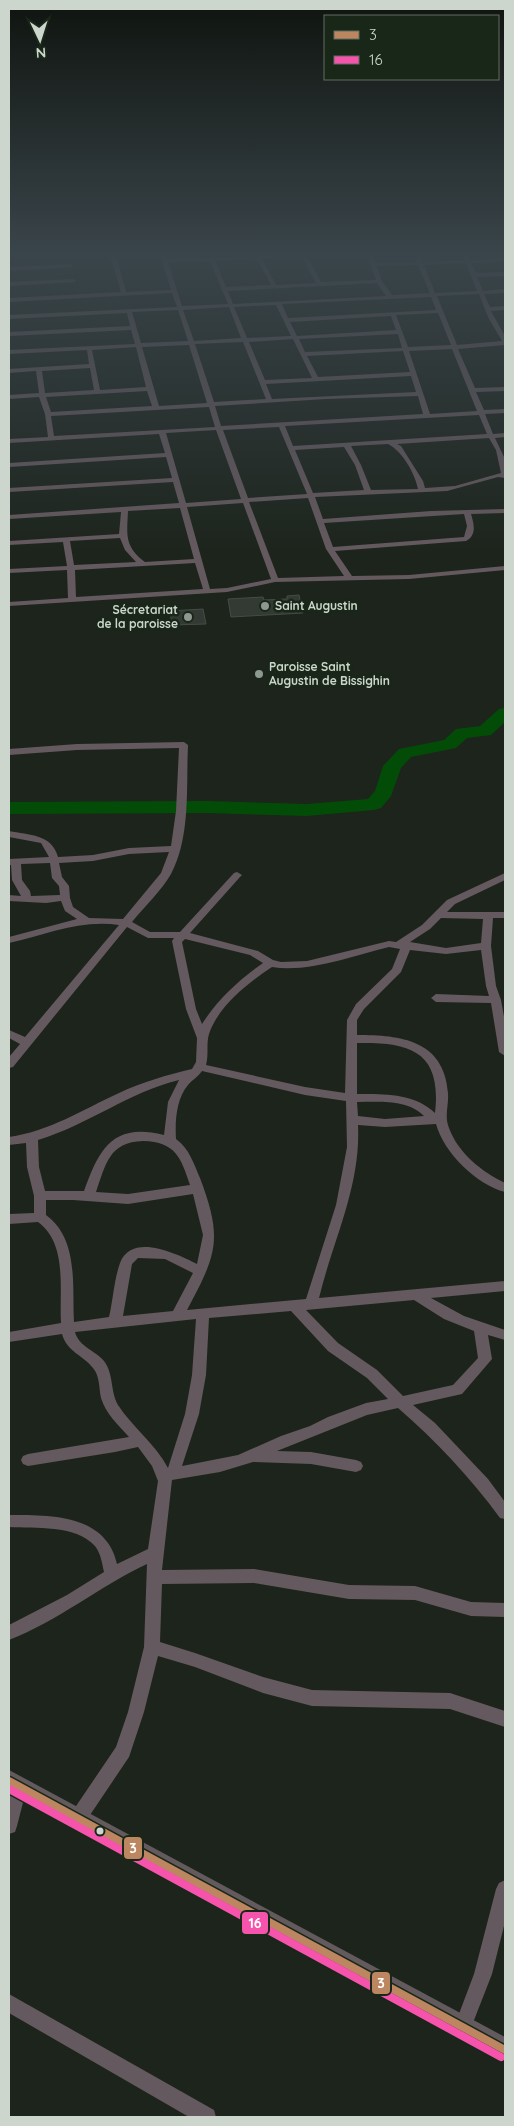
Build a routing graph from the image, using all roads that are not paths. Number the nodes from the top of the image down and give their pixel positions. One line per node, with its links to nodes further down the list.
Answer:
1 (90, 354): 8 (street)
2 (141, 354): 14 (street)
3 (196, 354): 22 (street)
4 (252, 354): 13 (street)
5 (302, 354): 12 (street)
6 (407, 354): 11 (street)
7 (458, 354): 16 (street)
8 (91, 366): 9 (street); 17 (street)
9 (39, 369): 10 (street); 19 (street)
10 (9, 371)
11 (413, 374): 12 (street); 18 (street)
12 (315, 378): 13 (street)
13 (263, 382): 21 (street)
14 (150, 389): 17 (street); 23 (street)
15 (505, 389): 16 (street)
16 (474, 390): 25 (street)
17 (97, 392): 19 (street)
18 (420, 394): 21 (street); 27 (street)
19 (42, 395): 20 (street); 26 (street)
20 (9, 397)
21 (270, 401): 22 (street)
22 (213, 406): 23 (street); 29 (street)
23 (156, 408): 26 (street)
24 (505, 411): 25 (street)
25 (481, 412): 27 (street); 32 (street)
26 (48, 414): 33 (street)
27 (427, 415): 28 (street)
28 (281, 424): 29 (street); 37 (street)
29 (220, 428): 30 (street); 46 (street)
30 (162, 432): 33 (street); 38 (street)
31 (505, 435): 32 (street)
32 (491, 436): 35 (street); 40 (street)
33 (51, 438): 34 (street)
34 (9, 441)
35 (387, 442): 36 (street); 43 (street)
36 (346, 444): 37 (street); 44 (street)
37 (290, 448): 45 (street)
38 (168, 455): 39 (street); 41 (street)
39 (9, 466)
40 (505, 475): 43 (street)
41 (176, 480): 42 (street); 47 (street)
42 (9, 490)
43 (422, 490): 44 (street)
44 (368, 492): 45 (street)
45 (311, 496): 46 (street); 52 (street)
46 (246, 501): 47 (street); 63 (street)
47 (183, 506): 48 (street); 57 (street)
48 (125, 510): 51 (street); 53 (street)
49 (505, 511): 50 (street)
50 (467, 513): 52 (street); 56 (street)
51 (9, 516)
52 (319, 521): 56 (street)
53 (123, 536): 54 (street); 58 (street)
54 (66, 540): 55 (street); 59 (street)
55 (9, 543)
56 (330, 549): 62 (street)
57 (198, 561): 58 (street); 64 (street)
58 (144, 564): 59 (street)
59 (71, 567): 61 (street); 65 (street)
60 (505, 568): 62 (street)
61 (9, 571)
62 (350, 579): 63 (street)
63 (275, 580): 64 (street)
64 (207, 591): 65 (street)
65 (72, 600): 66 (street)
66 (9, 604)
67 (9, 752): 69 (street)
68 (9, 834): 70 (street)
69 (176, 849): 70 (street); 81 (street)
70 (53, 860): 71 (street); 75 (street)
71 (13, 862): 76 (street)
72 (238, 875): 82 (street)
73 (505, 876): 77 (street)
74 (9, 898): 76 (street)
75 (64, 898): 76 (street); 80 (street)
76 (27, 899)
77 (438, 915): 79 (street); 84 (street)
78 (505, 915): 79 (street)
79 (488, 916): 85 (street)
80 (88, 921): 81 (street); 83 (street)
81 (127, 924): 82 (street); 92 (street)
82 (183, 935): 86 (street); 90 (street)
83 (9, 940)
84 (403, 944): 85 (street); 86 (street); 91 (street)
85 (486, 946): 88 (street)
86 (270, 963): 90 (street)
87 (436, 998): 88 (street)
88 (496, 1000): 93 (street)
89 (9, 1034): 92 (street)
90 (202, 1038): 95 (street)
91 (352, 1039): 96 (street); 98 (street)
92 (25, 1042): 94 (street)
93 (505, 1052)
94 (9, 1064)
95 (198, 1069): 96 (street); 99 (street); 101 (street)
96 (352, 1098): 97 (street); 98 (street)
97 (352, 1120): 98 (street); 111 (street)
98 (438, 1121): 102 (street)
99 (32, 1138): 100 (street); 104 (street)
100 (9, 1141)
101 (170, 1141): 103 (street); 105 (street)
102 (505, 1188)
103 (196, 1189): 105 (street); 108 (street)
104 (40, 1196): 105 (street); 106 (street)
105 (88, 1196)
106 (40, 1218): 107 (street); 116 (street)
107 (9, 1219)
108 (200, 1271): 114 (street); 115 (street)
109 (505, 1286): 110 (street)
110 (418, 1296): 111 (street); 117 (street)
111 (311, 1305): 112 (street)
112 (295, 1306): 113 (street); 120 (street)
113 (202, 1313): 114 (street); 125 (street)
114 (177, 1316): 115 (street)
115 (115, 1322): 116 (street)
116 (67, 1327): 119 (street); 121 (street)
117 (480, 1328): 118 (street); 120 (street)
118 (505, 1335)
119 (9, 1336)
120 (399, 1401): 122 (street); 126 (street)
121 (140, 1440): 123 (street); 125 (street)
122 (252, 1456): 124 (street); 125 (street)
123 (28, 1460)
124 (356, 1466)
125 (169, 1474): 128 (street)
126 (505, 1513)
127 (9, 1521): 129 (street)
128 (155, 1553): 129 (street); 130 (street)
129 (112, 1574): 132 (street)
130 (155, 1577): 131 (street); 133 (street)
131 (505, 1610)
132 (9, 1633)
133 (152, 1647): 134 (street); 136 (street)
134 (505, 1719)
135 (14, 1784): 136 (main road); 137 (street)
136 (78, 1818): 140 (main road)
137 (9, 1826)
138 (505, 1889): 140 (street)
139 (9, 2002): 142 (street)
140 (463, 2027): 141 (main road)
141 (505, 2050)
142 (207, 2117)

